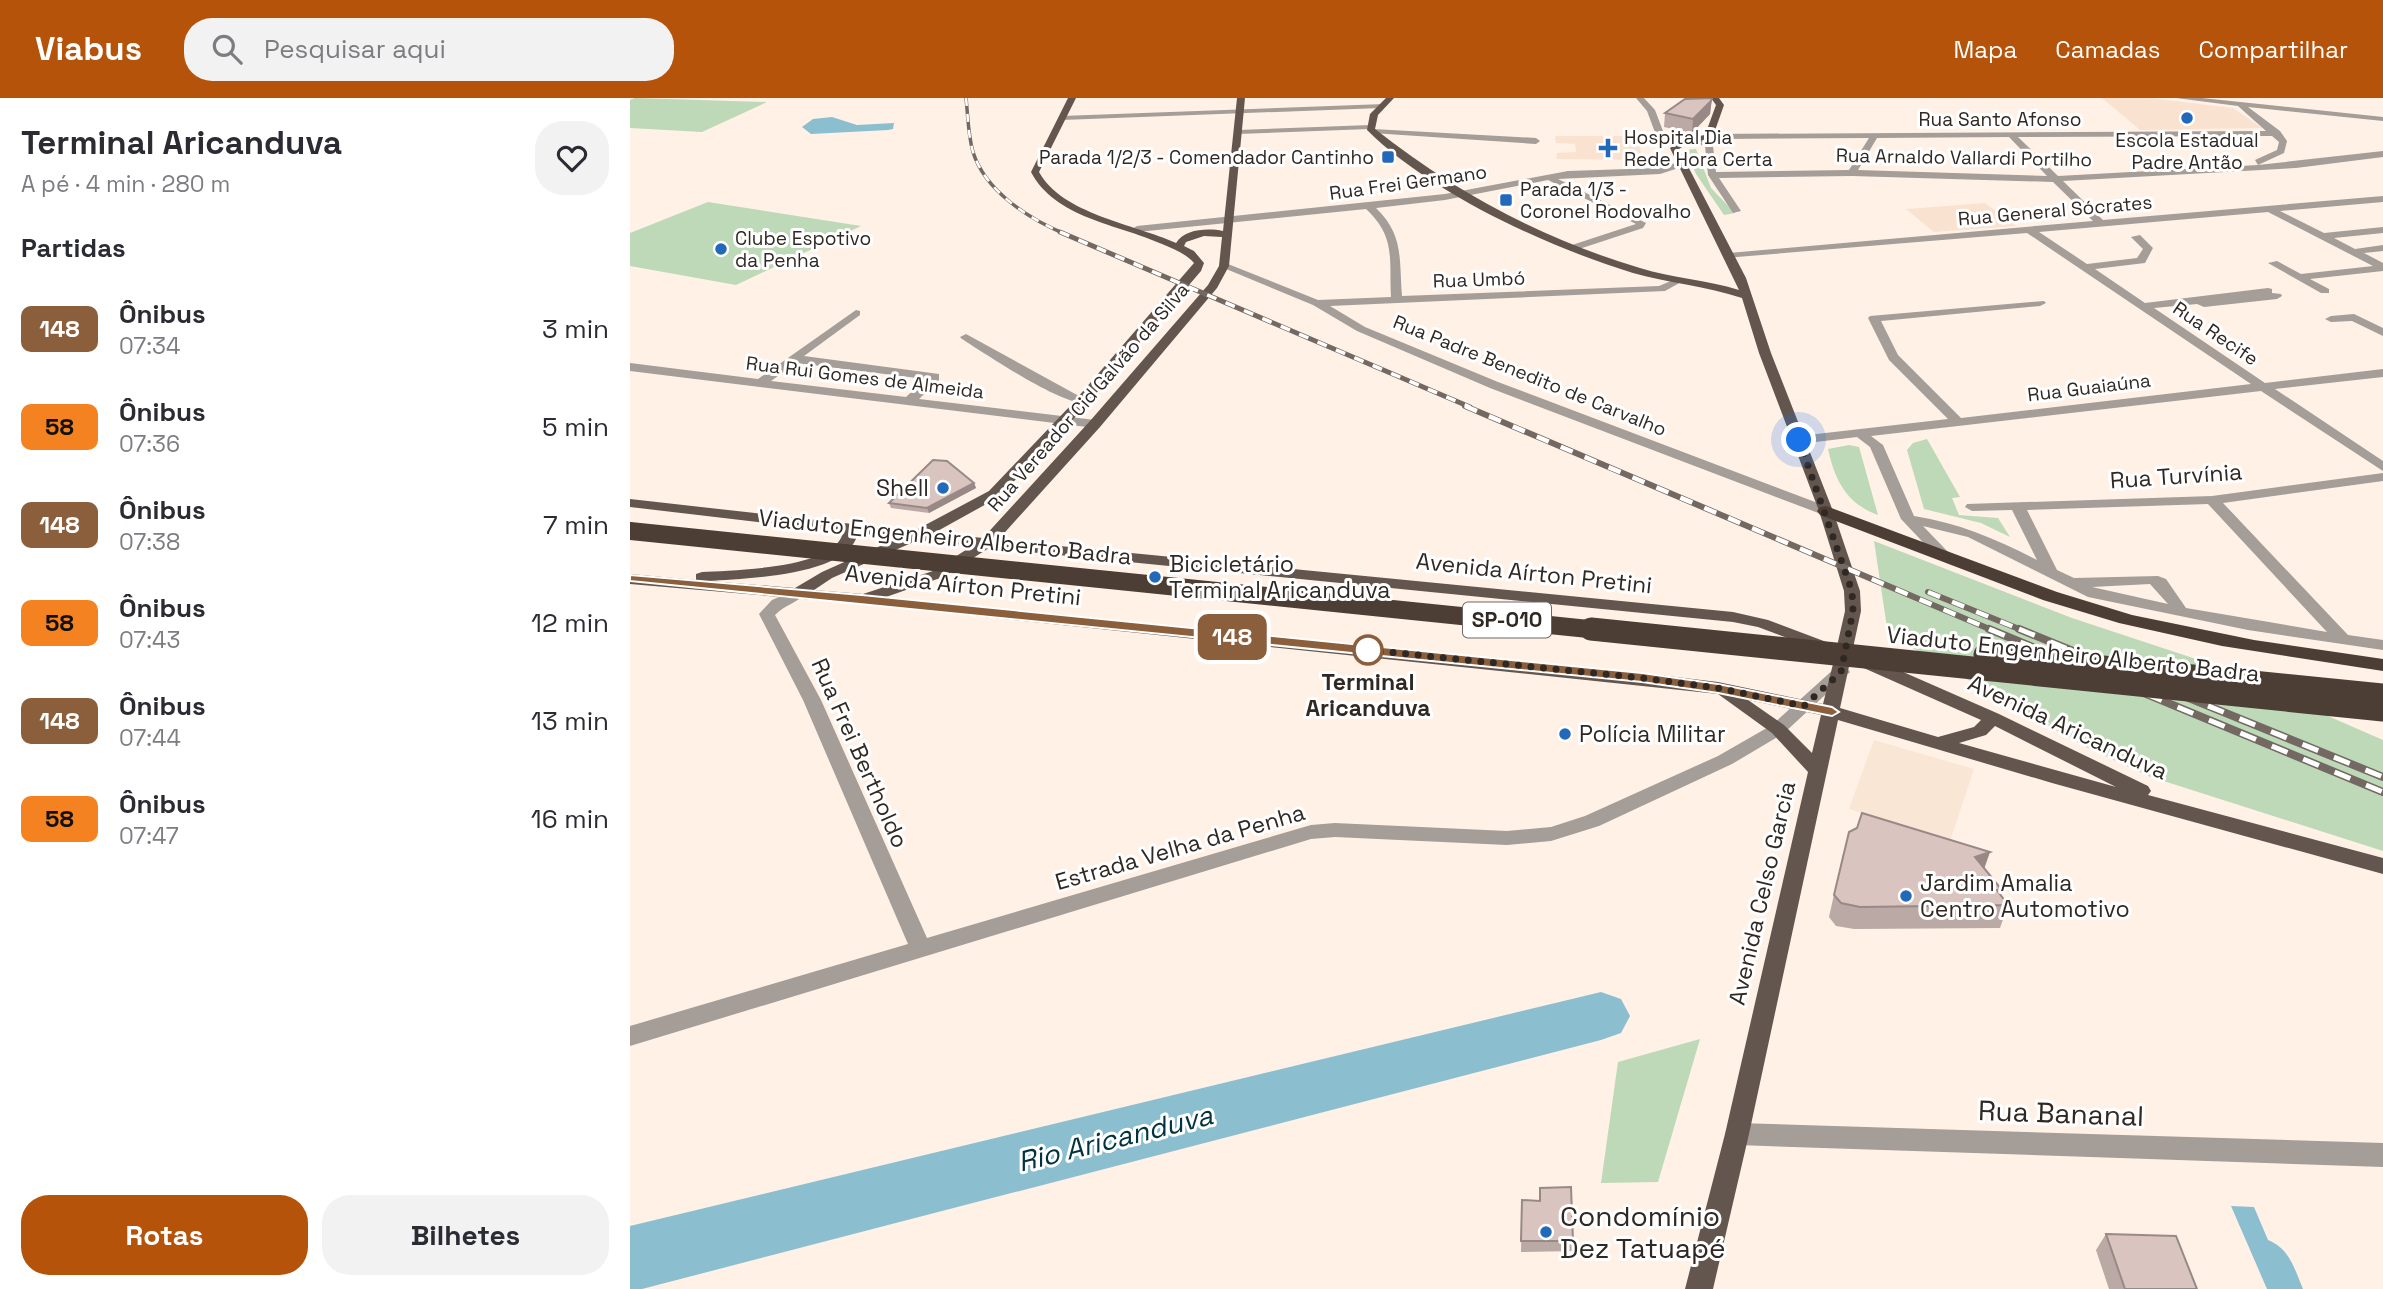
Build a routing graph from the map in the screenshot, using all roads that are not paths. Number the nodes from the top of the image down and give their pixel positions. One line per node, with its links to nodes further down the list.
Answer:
1 (1072, 98): 12 (main road, Rua Vereador Cid Galvão da Silva)
2 (1241, 98): 10 (main road)
3 (1390, 98): 8 (main road)
4 (1640, 98): 14 (street)
5 (2180, 98): 9 (street)
6 (1718, 101): 7 (street); 20 (main road)
7 (1707, 105)
8 (1381, 106): 10 (street); 15 (main road)
9 (2242, 106): 13 (street); 17 (street)
10 (1241, 111): 12 (street); 16 (main road)
11 (1664, 117): 14 (street)
12 (1062, 118): 39 (main road, Rua Vereador Cid Galvão da Silva)
13 (2383, 119)
14 (1656, 124): 22 (street)
15 (1371, 129): 16 (street); 21 (street); 32 (main road)
16 (1238, 132): 37 (main road)
17 (2277, 133): 19 (street, Rua Santo Afonso); 27 (street)
18 (1875, 135): 19 (street, Rua Santo Afonso); 20 (street, Rua Santo Afonso); 28 (street)
19 (2011, 135): 31 (street)
20 (1710, 138): 22 (street); 29 (street)
21 (1536, 141)
22 (1686, 141): 26 (main road)
23 (2302, 154): 25 (street)
24 (2383, 154): 25 (street, Rua Arnaldo Vallardi Portilho)
25 (2336, 161): 27 (street, Rua Arnaldo Vallardi Portilho)
26 (1682, 164): 30 (street, Rua Frei Germano); 49 (main road, Avenida Celso Garcia)
27 (2244, 167): 31 (street, Rua Arnaldo Vallardi Portilho)
28 (1852, 173): 29 (street, Rua Arnaldo Vallardi Portilho); 31 (street, Rua Arnaldo Vallardi Portilho)
29 (1712, 175): 36 (street)
30 (1548, 177): 32 (street, Rua Frei Germano); 46 (street)
31 (2056, 179): 38 (street)
32 (1459, 194): 34 (street, Rua Frei Germano); 46 (main road)
33 (2383, 199): 35 (street, Rua General Sócrates)
34 (1368, 206): 37 (street, Rua Frei Germano); 61 (street)
35 (2271, 209): 38 (street, Rua General Sócrates); 43 (street)
36 (1736, 211)
37 (1230, 222): 39 (street, Rua Frei Germano); 42 (main road)
38 (2101, 224): 40 (street, Rua General Sócrates)
39 (1137, 229): 45 (main road, Rua Vereador Cid Galvão da Silva)
40 (2029, 230): 49 (street, Rua General Sócrates); 52 (street, Rua Recife)
41 (2383, 230): 43 (street)
42 (1227, 235): 45 (main road); 51 (main road)
43 (2323, 236): 48 (street)
44 (2136, 237): 52 (street)
45 (1178, 248): 75 (main road, Rua Vereador Cid Galvão da Silva)
46 (1573, 248): 54 (main road)
47 (2383, 248): 48 (street)
48 (2352, 251): 53 (street)
49 (1729, 256): 60 (main road, Avenida Celso Garcia)
50 (2273, 263): 55 (street)
51 (1224, 266): 62 (street, Rua Padre Benedito de Carvalho); 79 (main road, Rua Vereador Cid Galvão da Silva)
52 (2087, 267): 64 (street, Rua Recife)
53 (2383, 268): 55 (street)
54 (1641, 272): 56 (main road); 57 (street)
55 (2298, 277): 58 (street)
56 (1682, 282): 57 (street, Rua Umbó); 60 (main road); 65 (main road)
57 (1642, 290): 61 (street, Rua Umbó)
58 (2325, 291)
59 (2272, 293): 64 (street)
60 (1747, 296): 65 (main road, Avenida Celso Garcia)
61 (1397, 300): 62 (street, Rua Umbó)
62 (1317, 303): 88 (street, Rua Padre Benedito de Carvalho)
63 (2040, 303): 78 (street)
64 (2144, 306): 74 (street, Rua Recife)
65 (1752, 312): 81 (main road, Avenida Celso Garcia)
66 (856, 313): 70 (street)
67 (2331, 319): 68 (street)
68 (2383, 333)
69 (966, 337): 75 (street)
70 (796, 359): 73 (street); 76 (street)
71 (630, 367): 73 (street, Rua Rui Gomes de Almeida)
72 (2383, 373): 74 (street, Rua Guaiaúna)
73 (760, 383): 76 (street, Rua Rui Gomes de Almeida)
74 (2264, 386): 78 (street, Rua Guaiaúna); 82 (street, Rua Recife)
75 (1082, 401): 77 (main road, Rua Vereador Cid Galvão da Silva)
76 (908, 402): 77 (street, Rua Rui Gomes de Almeida)
77 (1064, 421): 79 (street, Rua Rui Gomes de Almeida); 93 (main road, Rua Vereador Cid Galvão da Silva)
78 (1958, 422): 80 (street, Rua Guaiaúna)
79 (1095, 425): 94 (main road, Rua Vereador Cid Galvão da Silva)
80 (1878, 438): 81 (street); 90 (street)
81 (1799, 440): 88 (main road, Avenida Celso Garcia)
82 (2383, 467)
83 (2383, 477): 84 (street, Rua Turvínia)
84 (2212, 500): 87 (street, Rua Turvínia); 103 (street)
85 (630, 503): 91 (main road, Avenida Aírton Pretini)
86 (1972, 507): 87 (street, Rua Turvínia)
87 (2018, 507): 96 (street)
88 (1826, 511): 95 (highway); 105 (main road, Avenida Celso Garcia)
89 (630, 517): 109 (highway, Viaduto Engenheiro Alberto Badra / SP-010, bridge)
90 (1908, 519): 95 (street); 96 (street)
91 (851, 528): 93 (main road, Avenida Aírton Pretini); 98 (main road)
92 (630, 531): 111 (highway, Viaduto Engenheiro Alberto Badra / SP-010, bridge)
93 (915, 535): 94 (main road, Avenida Aírton Pretini); 100 (main road, Rua Vereador Cid Galvão da Silva)
94 (987, 543): 101 (main road, Rua Vereador Cid Galvão da Silva); 105 (main road, Avenida Aírton Pretini)
95 (1941, 553): 106 (highway)
96 (2050, 571): 99 (street)
97 (630, 579): 98 (main road, Avenida Aírton Pretini)
98 (668, 582): 100 (main road, Avenida Aírton Pretini)
99 (2069, 583): 102 (street); 102 (street)
100 (799, 593): 101 (main road, Avenida Aírton Pretini); 119 (street, Rua Frei Bertholdo)
101 (862, 599): 108 (main road, Avenida Aírton Pretini)
102 (2182, 613): 103 (street)
103 (2344, 640): 104 (street)
104 (2383, 645)
105 (1844, 653): 107 (main road, Avenida Celso Garcia); 113 (main road, Avenida Aricanduva)
106 (2383, 665)
107 (1841, 672): 110 (street, Estrada Velha da Penha); 112 (main road, Avenida Celso Garcia)
108 (1718, 688): 110 (main road, Avenida Aírton Pretini); 114 (main road)
109 (2383, 695)
110 (1804, 706): 112 (main road, Avenida Aírton Pretini); 114 (street, Estrada Velha da Penha)
111 (2383, 710)
112 (1832, 712): 115 (main road, Avenida Aricanduva); 116 (main road, Avenida Celso Garcia)
113 (1993, 718): 115 (main road); 117 (main road, Avenida Aricanduva)
114 (1778, 729): 116 (main road); 119 (street, Estrada Velha da Penha)
115 (1941, 742): 117 (main road, Avenida Aricanduva)
116 (1818, 771): 121 (main road, Avenida Celso Garcia)
117 (2193, 812): 118 (main road, Avenida Aricanduva)
118 (2376, 865)
119 (921, 948): 120 (street, Estrada Velha da Penha)
120 (630, 1036)
121 (1737, 1133): 122 (street, Rua Bananal); 123 (main road, Avenida Celso Garcia)
122 (2383, 1155)
123 (1699, 1289)

